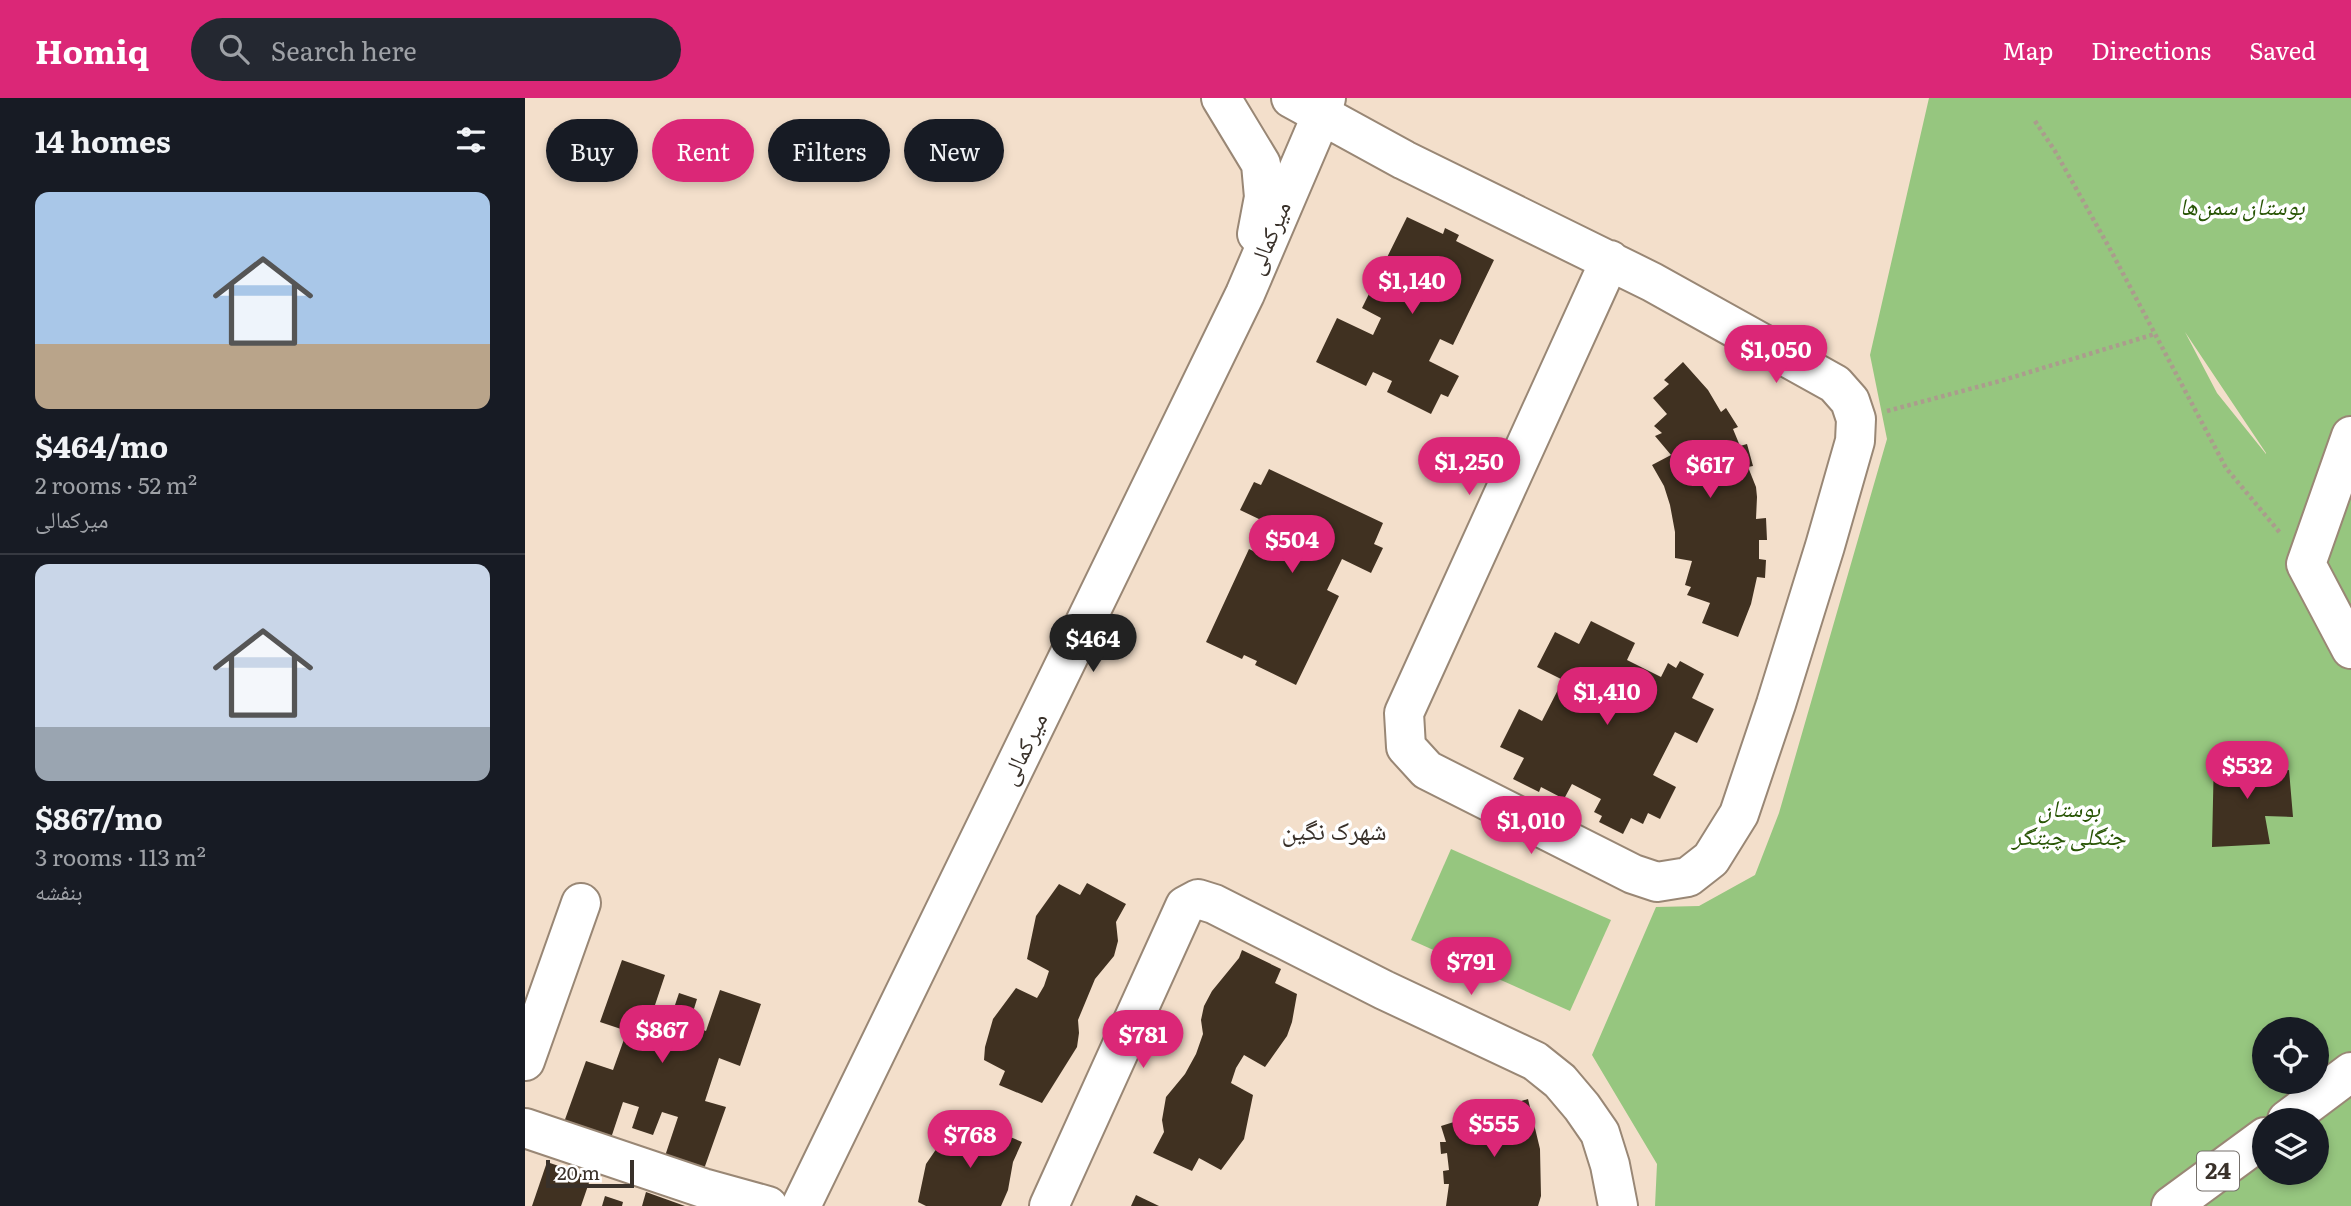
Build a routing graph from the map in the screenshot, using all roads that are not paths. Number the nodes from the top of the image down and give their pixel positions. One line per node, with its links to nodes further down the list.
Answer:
1 (1221, 98): 4 (main road)
2 (1313, 103): 3 (main road); 4 (main road, میرکمالی)
3 (1609, 260): 3 (main road)
4 (1245, 294): 15 (main road, میرکمالی)
5 (2351, 436): 6 (main road)
6 (2351, 649)
7 (581, 903): 8 (main road)
8 (525, 1061)
9 (2351, 1072): 10 (main road)
10 (2303, 1108)
11 (525, 1128): 13 (main road)
12 (2252, 1147): 18 (main road, 24)
13 (700, 1197): 14 (main road)
14 (768, 1206)
15 (801, 1206)
16 (1049, 1206): 17 (main road)
17 (1618, 1206)
18 (2171, 1206)

